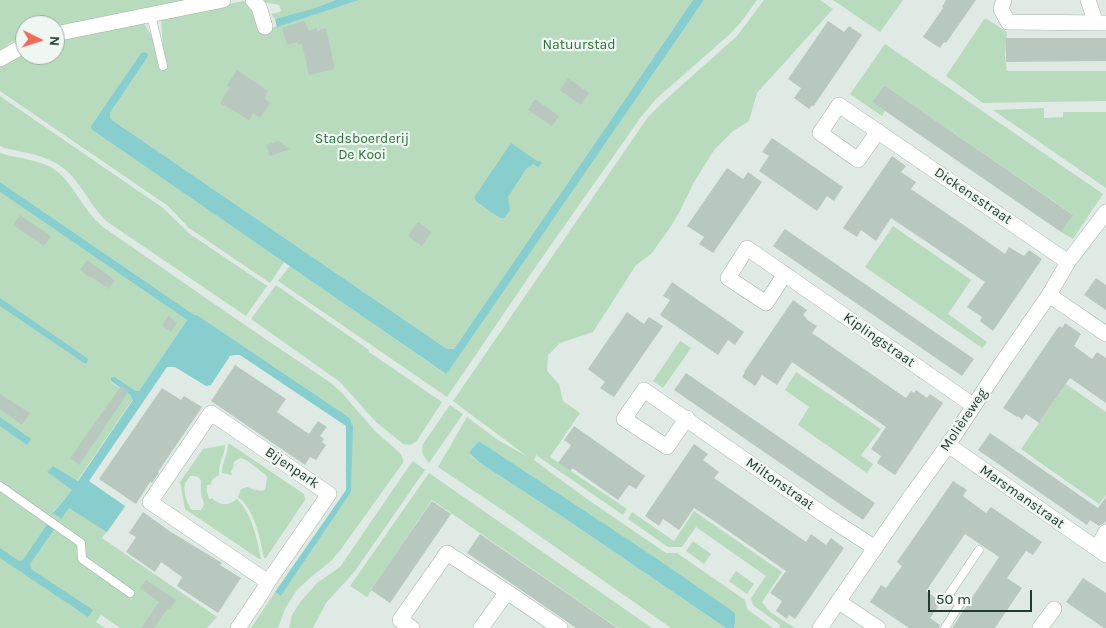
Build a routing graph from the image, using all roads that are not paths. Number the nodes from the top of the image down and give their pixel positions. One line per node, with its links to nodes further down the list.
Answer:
1 (222, 0): 5 (street)
2 (253, 0): 7 (street)
3 (1004, 0): 6 (street)
4 (1088, 0): 6 (street)
5 (151, 14): 8 (street); 11 (lane)
6 (1101, 23)
7 (265, 27)
8 (65, 32)
9 (15, 51): 10 (street)
10 (0, 59)
11 (163, 66)
12 (878, 131): 14 (street, Dickensstraat)
13 (1106, 212): 14 (street, Molièreweg)
14 (1068, 262): 16 (street, Molièreweg)
15 (785, 274): 18 (street, Kiplingstraat)
16 (1048, 296): 17 (street); 18 (street, Molièreweg)
17 (1106, 334)
18 (974, 406): 20 (street, Molièreweg)
19 (687, 418): 23 (street, Miltonstraat)
20 (948, 445): 23 (street, Molièreweg); 25 (street, Marsmanstraat)
21 (0, 486): 28 (lane)
22 (1106, 532): 25 (street, Marsmanstraat)
23 (875, 548): 29 (street, Molièreweg)
24 (979, 550): 37 (lane)
25 (1101, 551)
26 (268, 582): 26 (street, Bijenpark); 31 (street)
27 (507, 592): 32 (street); 33 (street); 34 (street)
28 (130, 593)
29 (838, 602): 35 (street, Molièreweg); 36 (street)
30 (1054, 609): 38 (street)
31 (238, 628)
32 (412, 628)
33 (482, 628)
34 (560, 628)
35 (820, 628)
36 (878, 628)
37 (945, 628)
38 (1040, 628)

